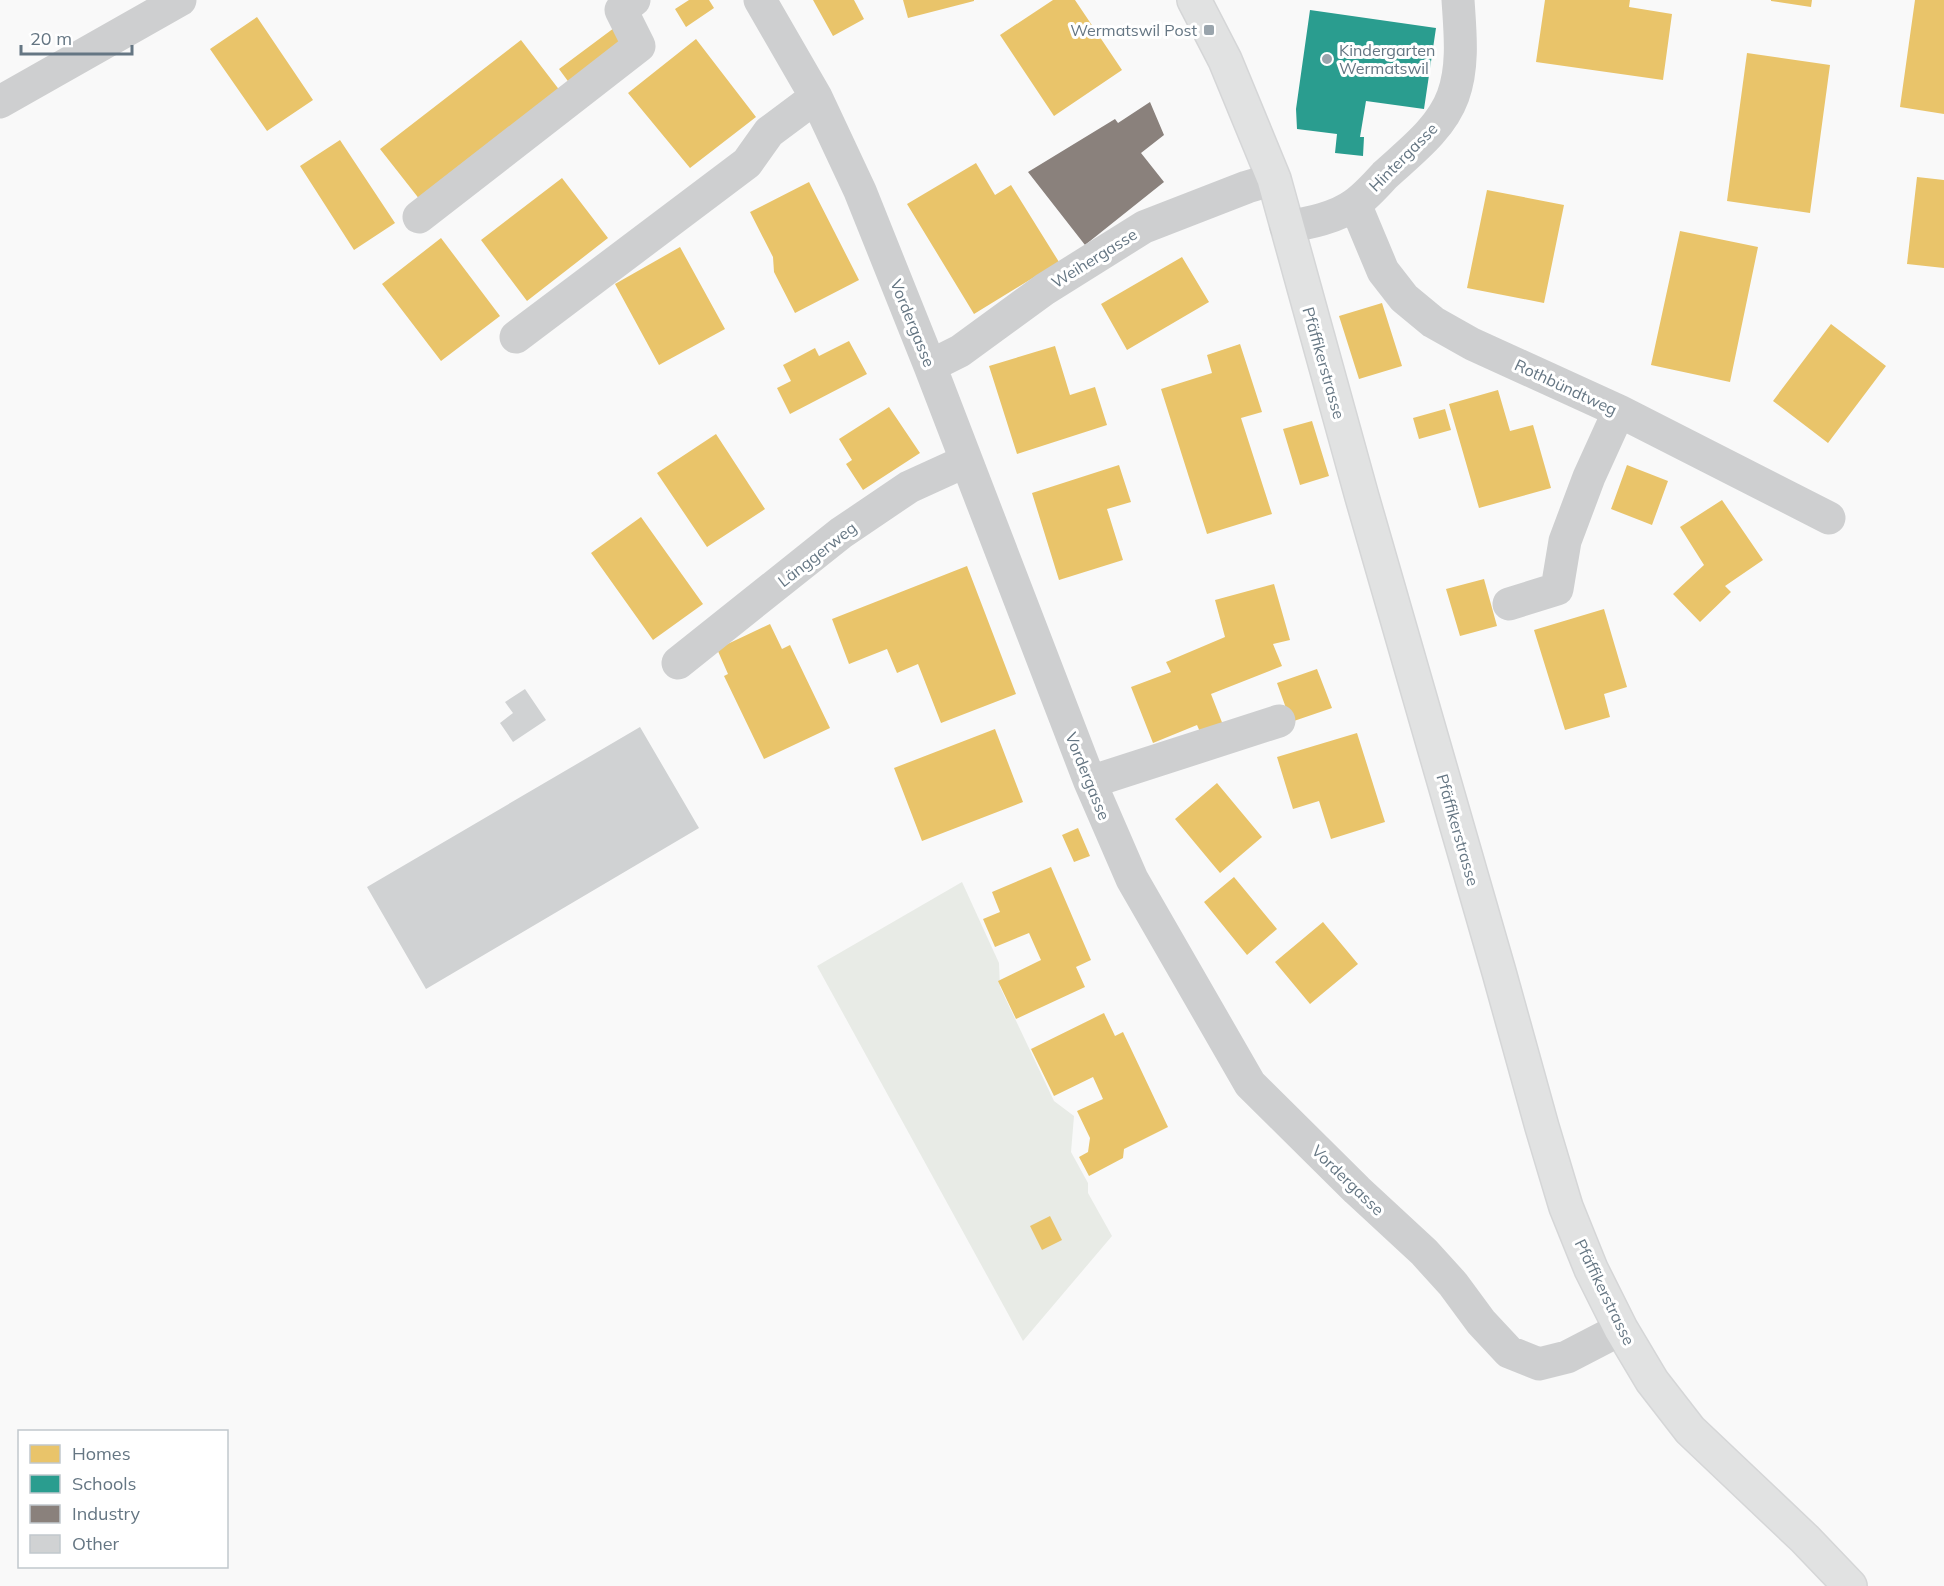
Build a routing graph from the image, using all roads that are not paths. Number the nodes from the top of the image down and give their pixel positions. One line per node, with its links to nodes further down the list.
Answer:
1 (180, 0): 7 (street)
2 (634, 0): 10 (street)
3 (760, 0): 6 (street, Vordergasse)
4 (1194, 0): 8 (main road, Pfäffikerstrasse)
5 (1458, 0): 9 (street, Hintergasse)
6 (816, 97): 12 (street); 13 (street, Vordergasse)
7 (0, 102)
8 (1274, 179): 11 (main road, Pfäffikerstrasse); 13 (street, Weihergasse)
9 (1355, 204): 11 (street, Hintergasse); 14 (street, Rothbündtweg)
10 (419, 217)
11 (1286, 227): 21 (main road, Pfäffikerstrasse)
12 (516, 337)
13 (930, 366): 15 (street, Vordergasse)
14 (1619, 411): 16 (street, Rothbündtweg); 17 (street)
15 (966, 461): 18 (street, Länggerweg); 20 (street, Vordergasse)
16 (1829, 518)
17 (1509, 604)
18 (678, 663)
19 (1279, 721): 20 (street)
20 (1090, 782): 21 (street, Vordergasse)
21 (1621, 1329): 22 (main road, Pfäffikerstrasse)
22 (1850, 1586)

